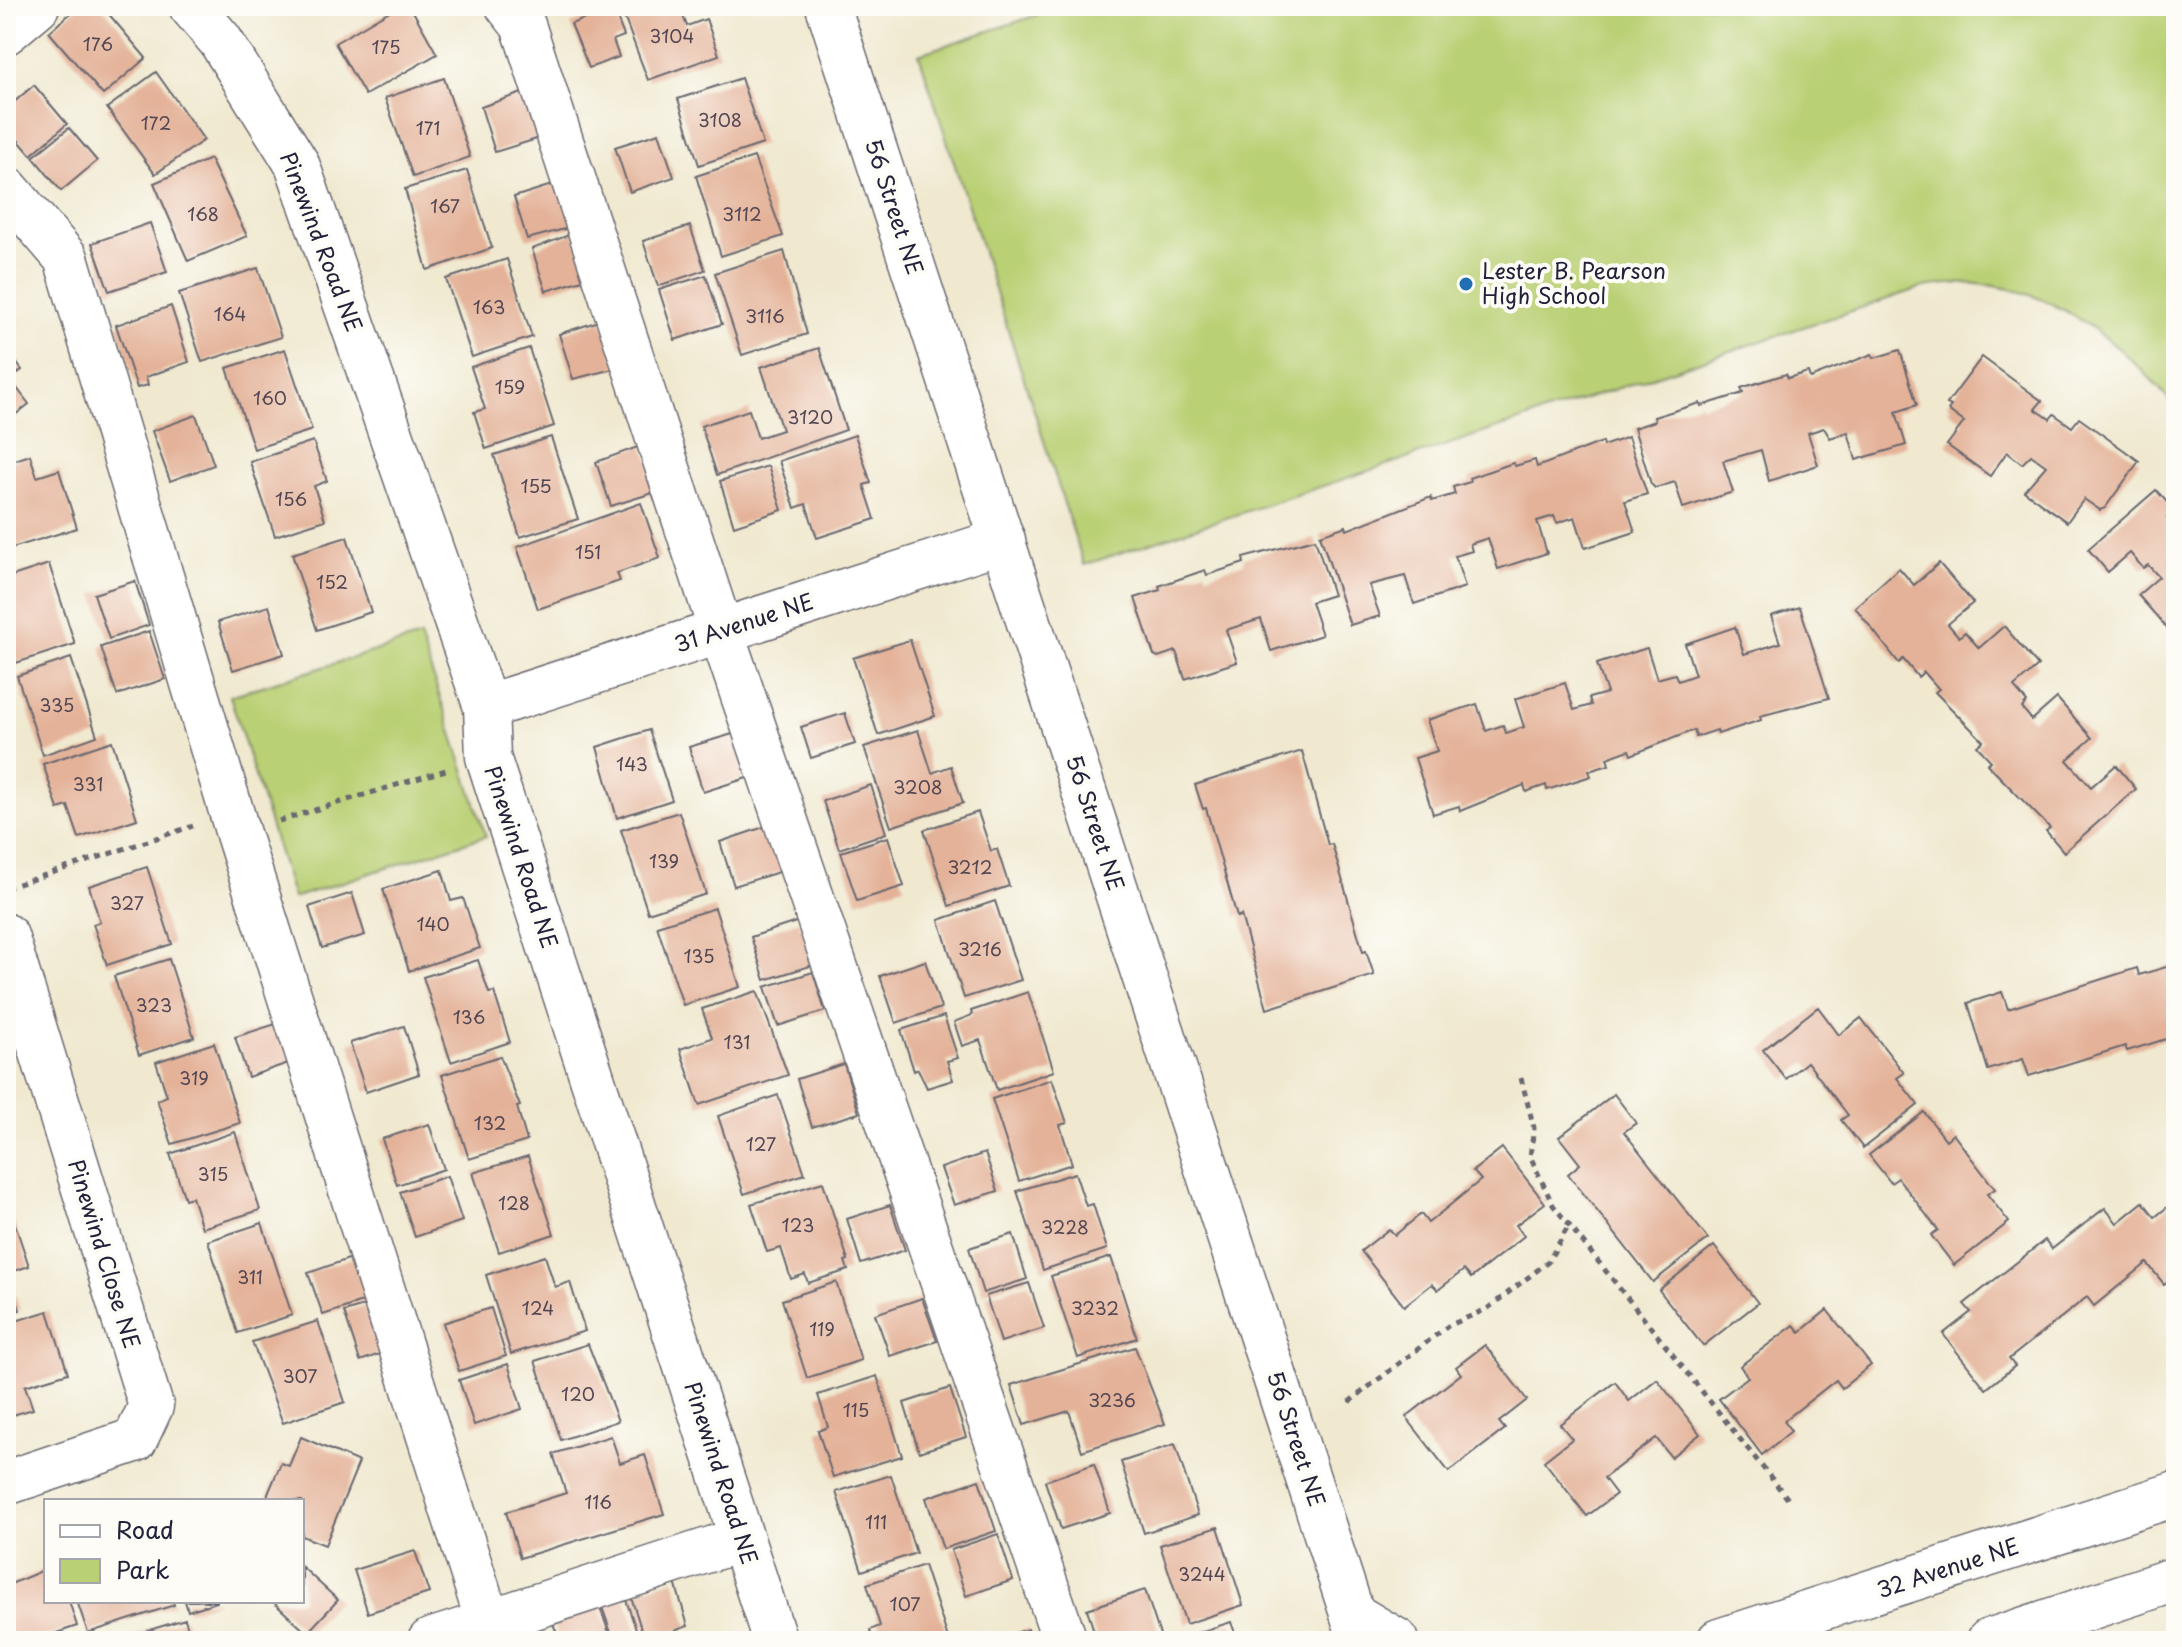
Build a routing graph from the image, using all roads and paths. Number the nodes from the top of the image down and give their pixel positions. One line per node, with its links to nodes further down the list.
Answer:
1 (37, 6): 5 (street)
2 (191, 6): 9 (street, Pinewind Road NE)
3 (508, 6): 8 (street)
4 (828, 6): 7 (street, 56 Street NE)
5 (6, 32)
6 (6, 188): 19 (street)
7 (1003, 540): 8 (street, 31 Avenue NE); 20 (street, 56 Street NE)
8 (721, 631): 9 (street, 31 Avenue NE); 23 (street)
9 (486, 707): 17 (street, Pinewind Road NE)
10 (6, 936): 14 (street, Pinewind Close NE)
11 (1521, 1078): 12 (path)
12 (1568, 1227): 13 (path); 16 (path)
13 (1349, 1402)
14 (6, 1483)
15 (2176, 1494): 25 (street, 32 Avenue NE)
16 (1788, 1499)
17 (742, 1539): 19 (street); 22 (street, Pinewind Road NE)
18 (2176, 1579): 26 (street)
19 (488, 1622): 21 (street)
20 (1357, 1628): 24 (street)
21 (430, 1641)
22 (775, 1641)
23 (1065, 1641)
24 (1397, 1641)
25 (1719, 1641)
26 (1989, 1641)

